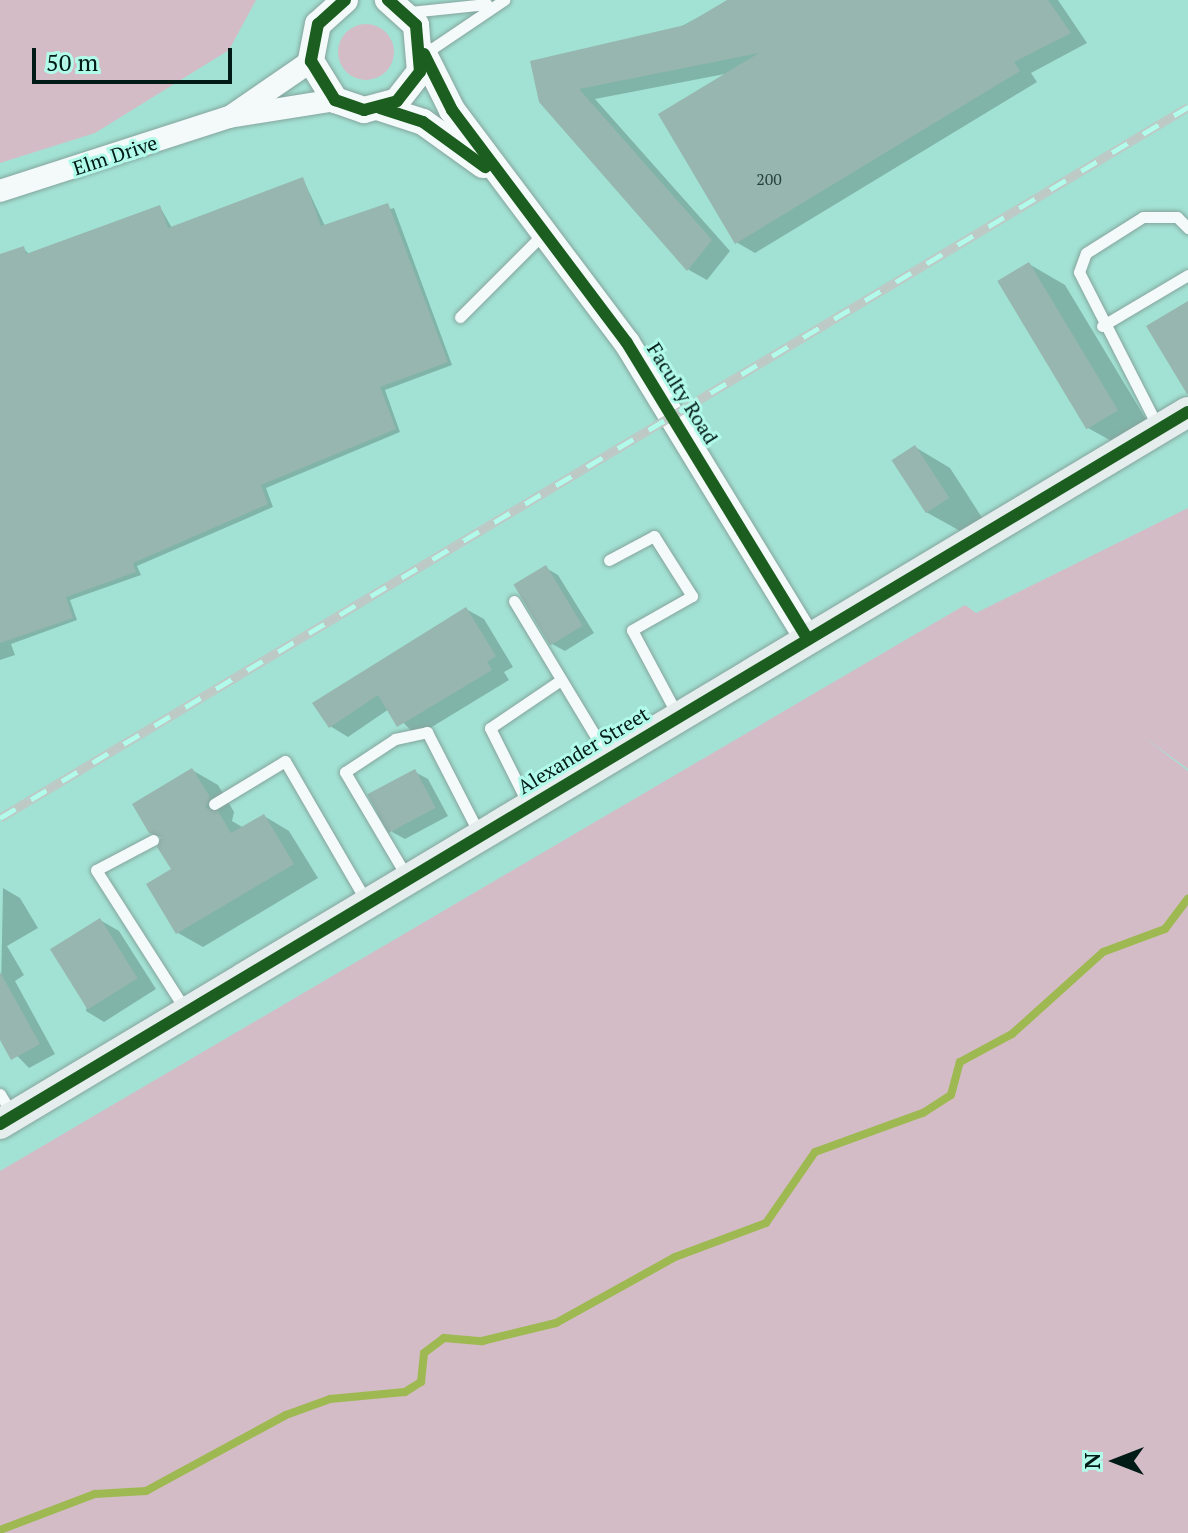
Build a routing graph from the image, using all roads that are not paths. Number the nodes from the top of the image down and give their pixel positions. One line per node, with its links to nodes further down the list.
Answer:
1 (345, 0): 4 (street)
2 (502, 0): 3 (lane); 5 (lane)
3 (398, 6): 5 (street, Faculty Road)
4 (314, 12): 6 (street)
5 (424, 54): 8 (street); 10 (street, Faculty Road)
6 (311, 61): 7 (street); 9 (street, Elm Drive)
7 (335, 100): 8 (street, Faculty Road); 9 (street, Elm Drive)
8 (380, 108): 10 (street, Faculty Road)
9 (229, 117): 11 (street, Elm Drive)
10 (505, 181): 13 (street, Faculty Road)
11 (0, 191)
12 (1188, 228): 16 (lane)
13 (548, 230): 15 (lane); 21 (street, Faculty Road)
14 (1188, 275): 16 (lane)
15 (460, 317)
16 (1102, 326): 18 (lane)
17 (1188, 412): 18 (main road, Alexander Street)
18 (1159, 430): 21 (main road, Alexander Street)
19 (609, 560): 23 (lane)
20 (514, 601): 22 (lane)
21 (808, 639): 23 (main road, Alexander Street)
22 (561, 680): 24 (lane); 26 (lane)
23 (678, 717): 24 (main road, Alexander Street)
24 (608, 758): 26 (main road, Alexander Street)
25 (214, 804): 30 (lane)
26 (529, 806): 27 (main road, Alexander Street)
27 (480, 836): 29 (main road, Alexander Street); 29 (lane)
28 (153, 840): 31 (lane)
29 (408, 879): 30 (main road, Alexander Street)
30 (368, 904): 31 (main road, Alexander Street)
31 (188, 1013): 32 (main road, Alexander Street)
32 (4, 1112)

